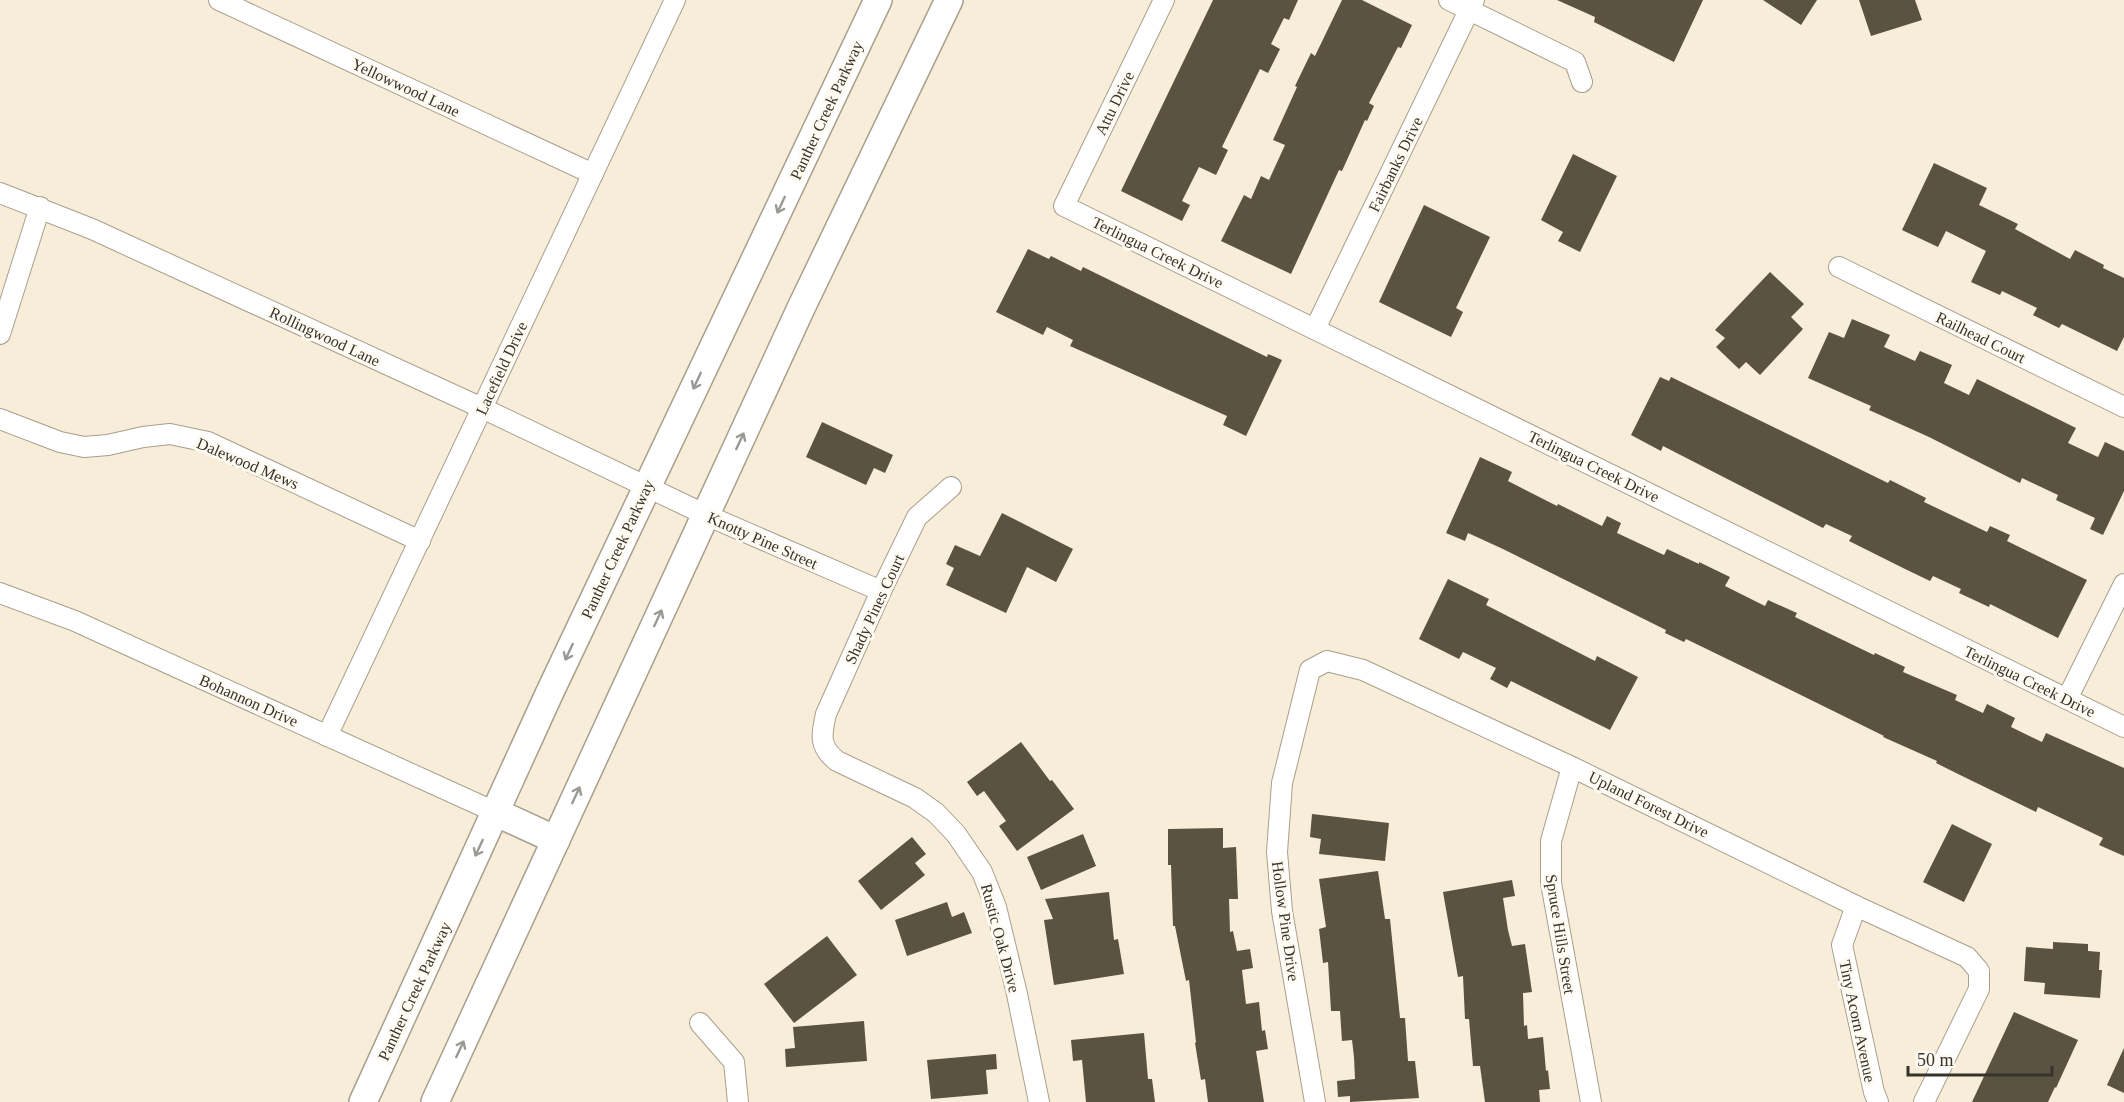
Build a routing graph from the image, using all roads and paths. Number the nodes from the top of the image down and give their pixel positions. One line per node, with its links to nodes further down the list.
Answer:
1 (219, 0): 9 (street, Yellowwood Lane)
2 (675, 0): 9 (street, Lacefield Drive)
3 (878, 0): 19 (main road, Panther Creek Parkway, one-way to 19)
4 (950, 0): 21 (main road, one-way to 4)
5 (1164, 0): 11 (street, Attu Drive)
6 (1449, 0): 7 (street)
7 (1472, 5): 8 (street); 14 (street, Fairbanks Drive)
8 (1582, 82)
9 (593, 174): 17 (street, Lacefield Drive)
10 (0, 193): 12 (street, Rollingwood Lane)
11 (1064, 206): 14 (street, Terlingua Creek Drive)
12 (40, 207): 15 (street); 17 (street, Rollingwood Lane)
13 (1839, 267): 16 (street, Railhead Court)
14 (1315, 329): 27 (street, Terlingua Creek Drive)
15 (0, 334)
16 (2124, 407)
17 (482, 408): 19 (street, Rollingwood Lane); 22 (street, Lacefield Drive)
18 (0, 419): 22 (street, Dalewood Mews)
19 (647, 487): 21 (street, Knotty Pine Street); 32 (main road, Panther Creek Parkway, one-way to 32)
20 (951, 487): 24 (street, Shady Pines Court)
21 (706, 515): 24 (street, Knotty Pine Street); 33 (main road, one-way to 21)
22 (420, 541): 29 (street, Lacefield Drive)
23 (2124, 584): 27 (street)
24 (881, 591): 30 (street, Shady Pines Court)
25 (0, 593): 29 (street, Bohannon Drive)
26 (1310, 670): 31 (street, Upland Forest Drive); 40 (street, Hollow Pine Drive)
27 (2067, 699): 28 (street, Terlingua Creek Drive)
28 (2124, 727)
29 (327, 735): 32 (street, Bohannon Drive)
30 (824, 746): 39 (street, Rustic Oak Drive)
31 (1572, 767): 34 (street, Upland Forest Drive); 41 (street, Spruce Hills Street)
32 (495, 812): 33 (main road); 36 (main road, Panther Creek Parkway, one-way to 36)
33 (556, 840): 37 (main road, one-way to 33)
34 (1856, 906): 42 (street, Tiny Acorn Avenue); 43 (street, Upland Forest Drive)
35 (700, 1023): 38 (street)
36 (363, 1102)
37 (435, 1102)
38 (738, 1102)
39 (1039, 1102)
40 (1316, 1102)
41 (1591, 1102)
42 (1878, 1102)
43 (1924, 1102)

